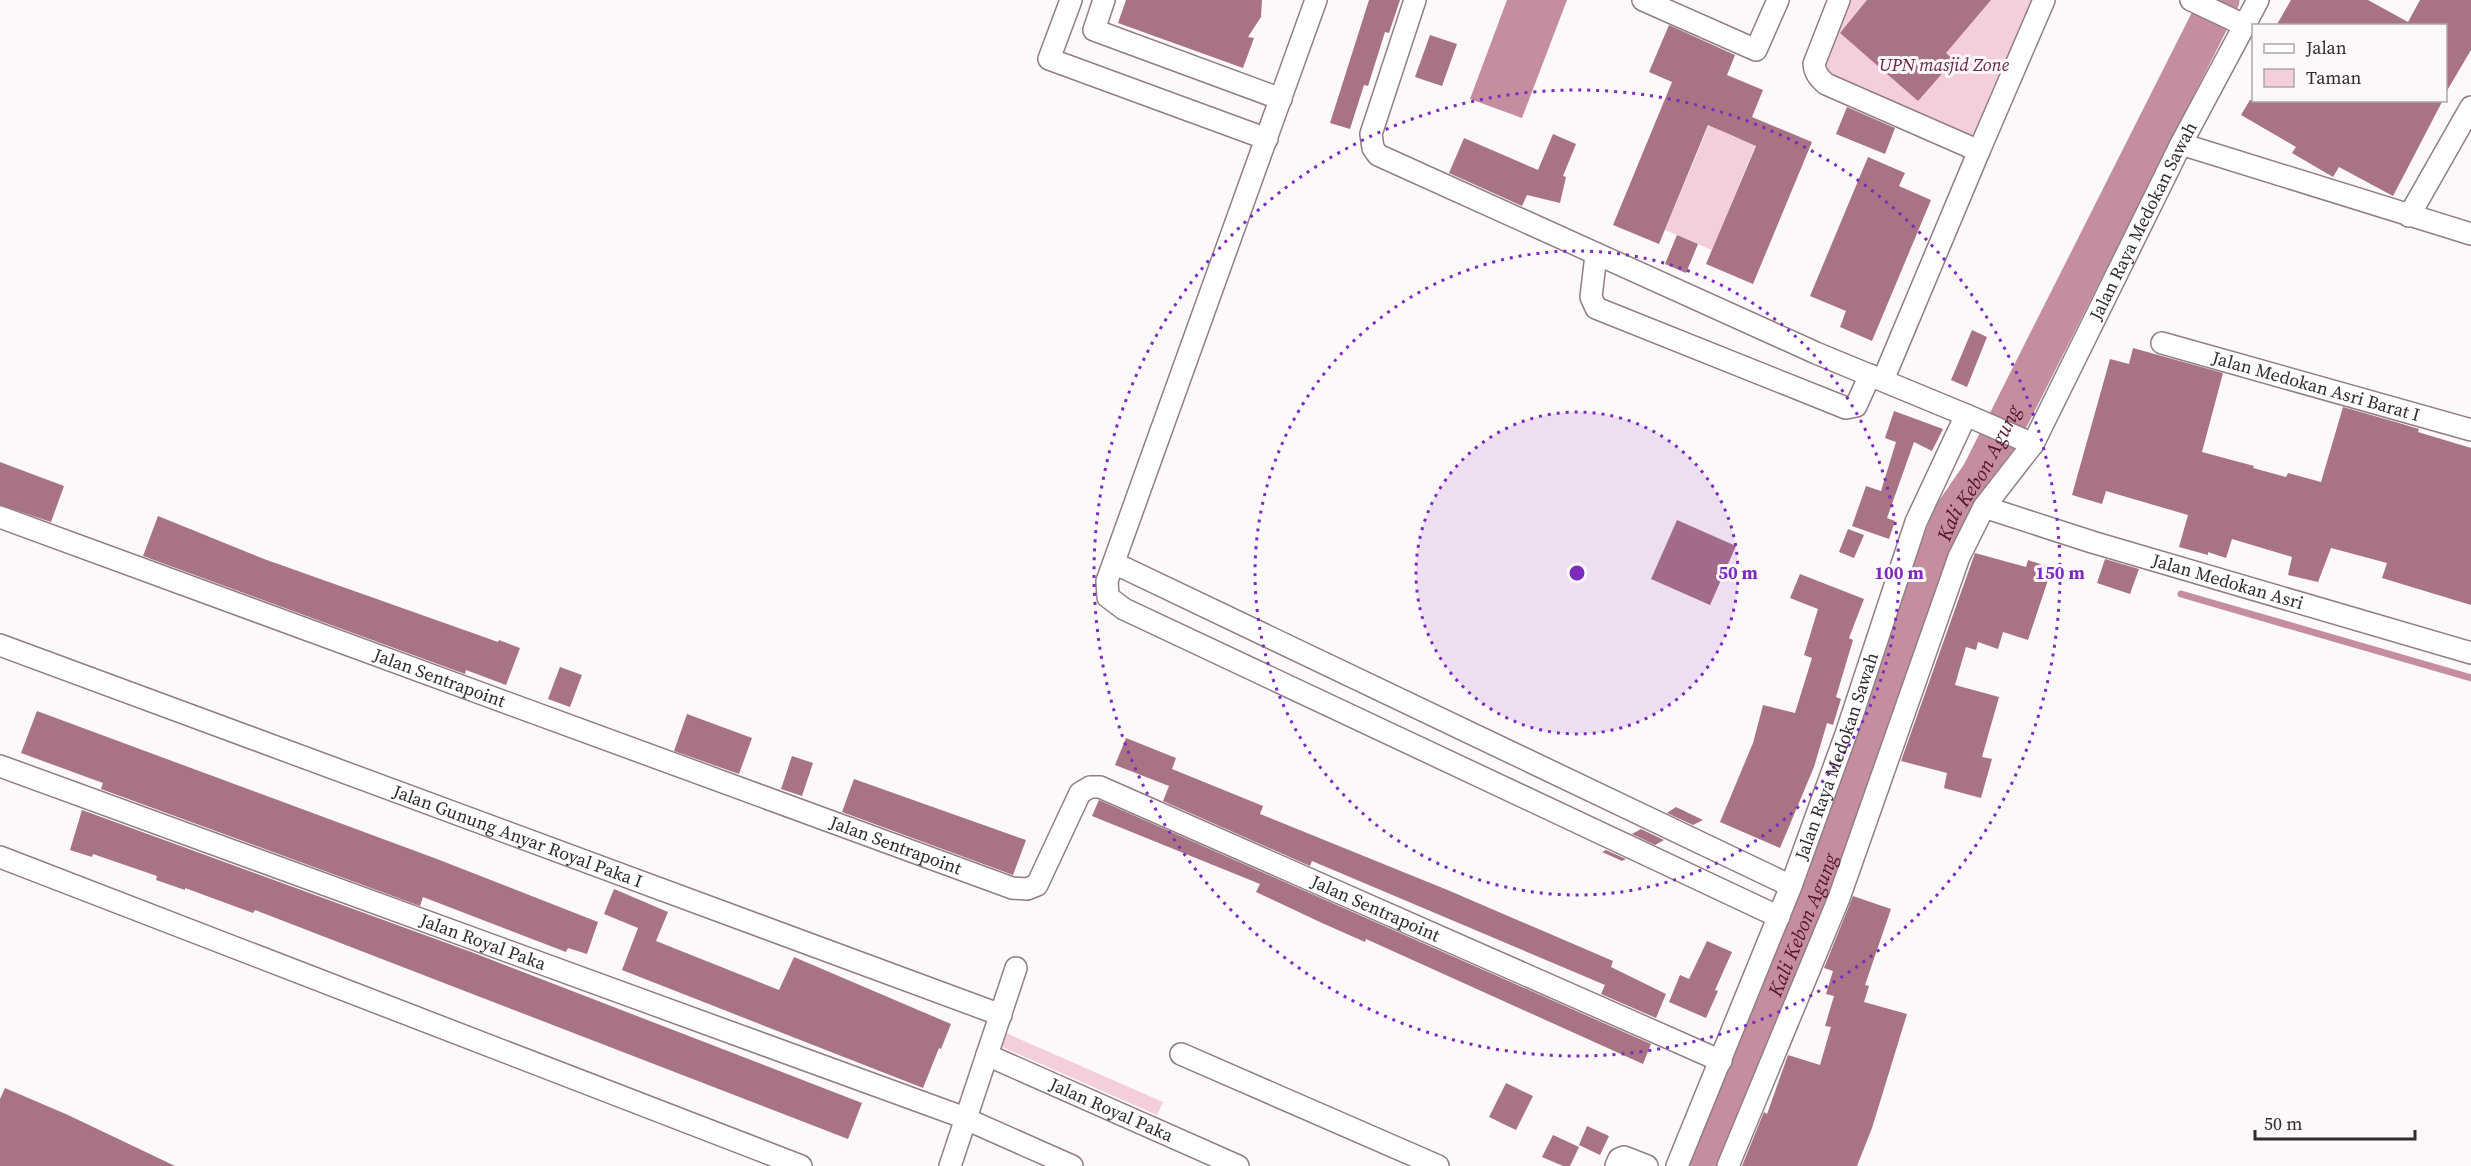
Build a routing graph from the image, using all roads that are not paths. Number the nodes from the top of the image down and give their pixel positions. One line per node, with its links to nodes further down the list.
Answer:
1 (1071, 0): 14 (street)
2 (1104, 0): 12 (street)
3 (1316, 0): 12 (street)
4 (1415, 0): 19 (street)
5 (1643, 0): 6 (street)
6 (1778, 0)
7 (1839, 0): 16 (street)
8 (2044, 0): 16 (street)
9 (2258, 0): 11 (street, Jalan Raya Medokan Sawah)
10 (2192, 1): 11 (street)
11 (2237, 22): 15 (street, Jalan Raya Medokan Sawah)
12 (1281, 99): 14 (street)
13 (2471, 107): 17 (street)
14 (1267, 138): 27 (street)
15 (2181, 144): 17 (street); 24 (street, Jalan Raya Medokan Sawah)
16 (1979, 151): 21 (street)
17 (2409, 216): 18 (street)
18 (2471, 234)
19 (1596, 255): 21 (street); 21 (street)
20 (2162, 343): 23 (street, Jalan Medokan Asri Barat I)
21 (1877, 377): 22 (street)
22 (1973, 418): 24 (street); 32 (street, Jalan Raya Medokan Sawah)
23 (2471, 430)
24 (2025, 440): 25 (street, Jalan Raya Medokan Sawah)
25 (1984, 507): 28 (street, Jalan Medokan Asri); 48 (street, Jalan Raya Medokan Sawah)
26 (0, 517): 38 (street, Jalan Sentrapoint)
27 (1114, 563): 32 (street); 33 (street)
28 (2471, 653)
29 (13, 654): 35 (street, Jalan Gunung Anyar Royal Paka I)
30 (0, 766): 39 (street, Jalan Royal Paka)
31 (0, 857): 40 (street)
32 (1791, 886): 33 (street, Jalan Raya Medokan Sawah)
33 (1779, 917): 38 (street, Jalan Raya Medokan Sawah)
34 (1016, 968): 35 (street)
35 (1001, 1015): 36 (street)
36 (987, 1054): 39 (street); 43 (street, Jalan Royal Paka)
37 (1180, 1054): 44 (street)
38 (1722, 1061): 47 (street, Jalan Raya Medokan Sawah)
39 (966, 1119): 41 (street); 42 (street, Jalan Royal Paka)
40 (801, 1166)
41 (950, 1166)
42 (1072, 1166)
43 (1238, 1166)
44 (1438, 1166)
45 (1616, 1166): 46 (street)
46 (1647, 1166)
47 (1677, 1166)
48 (1728, 1166)

